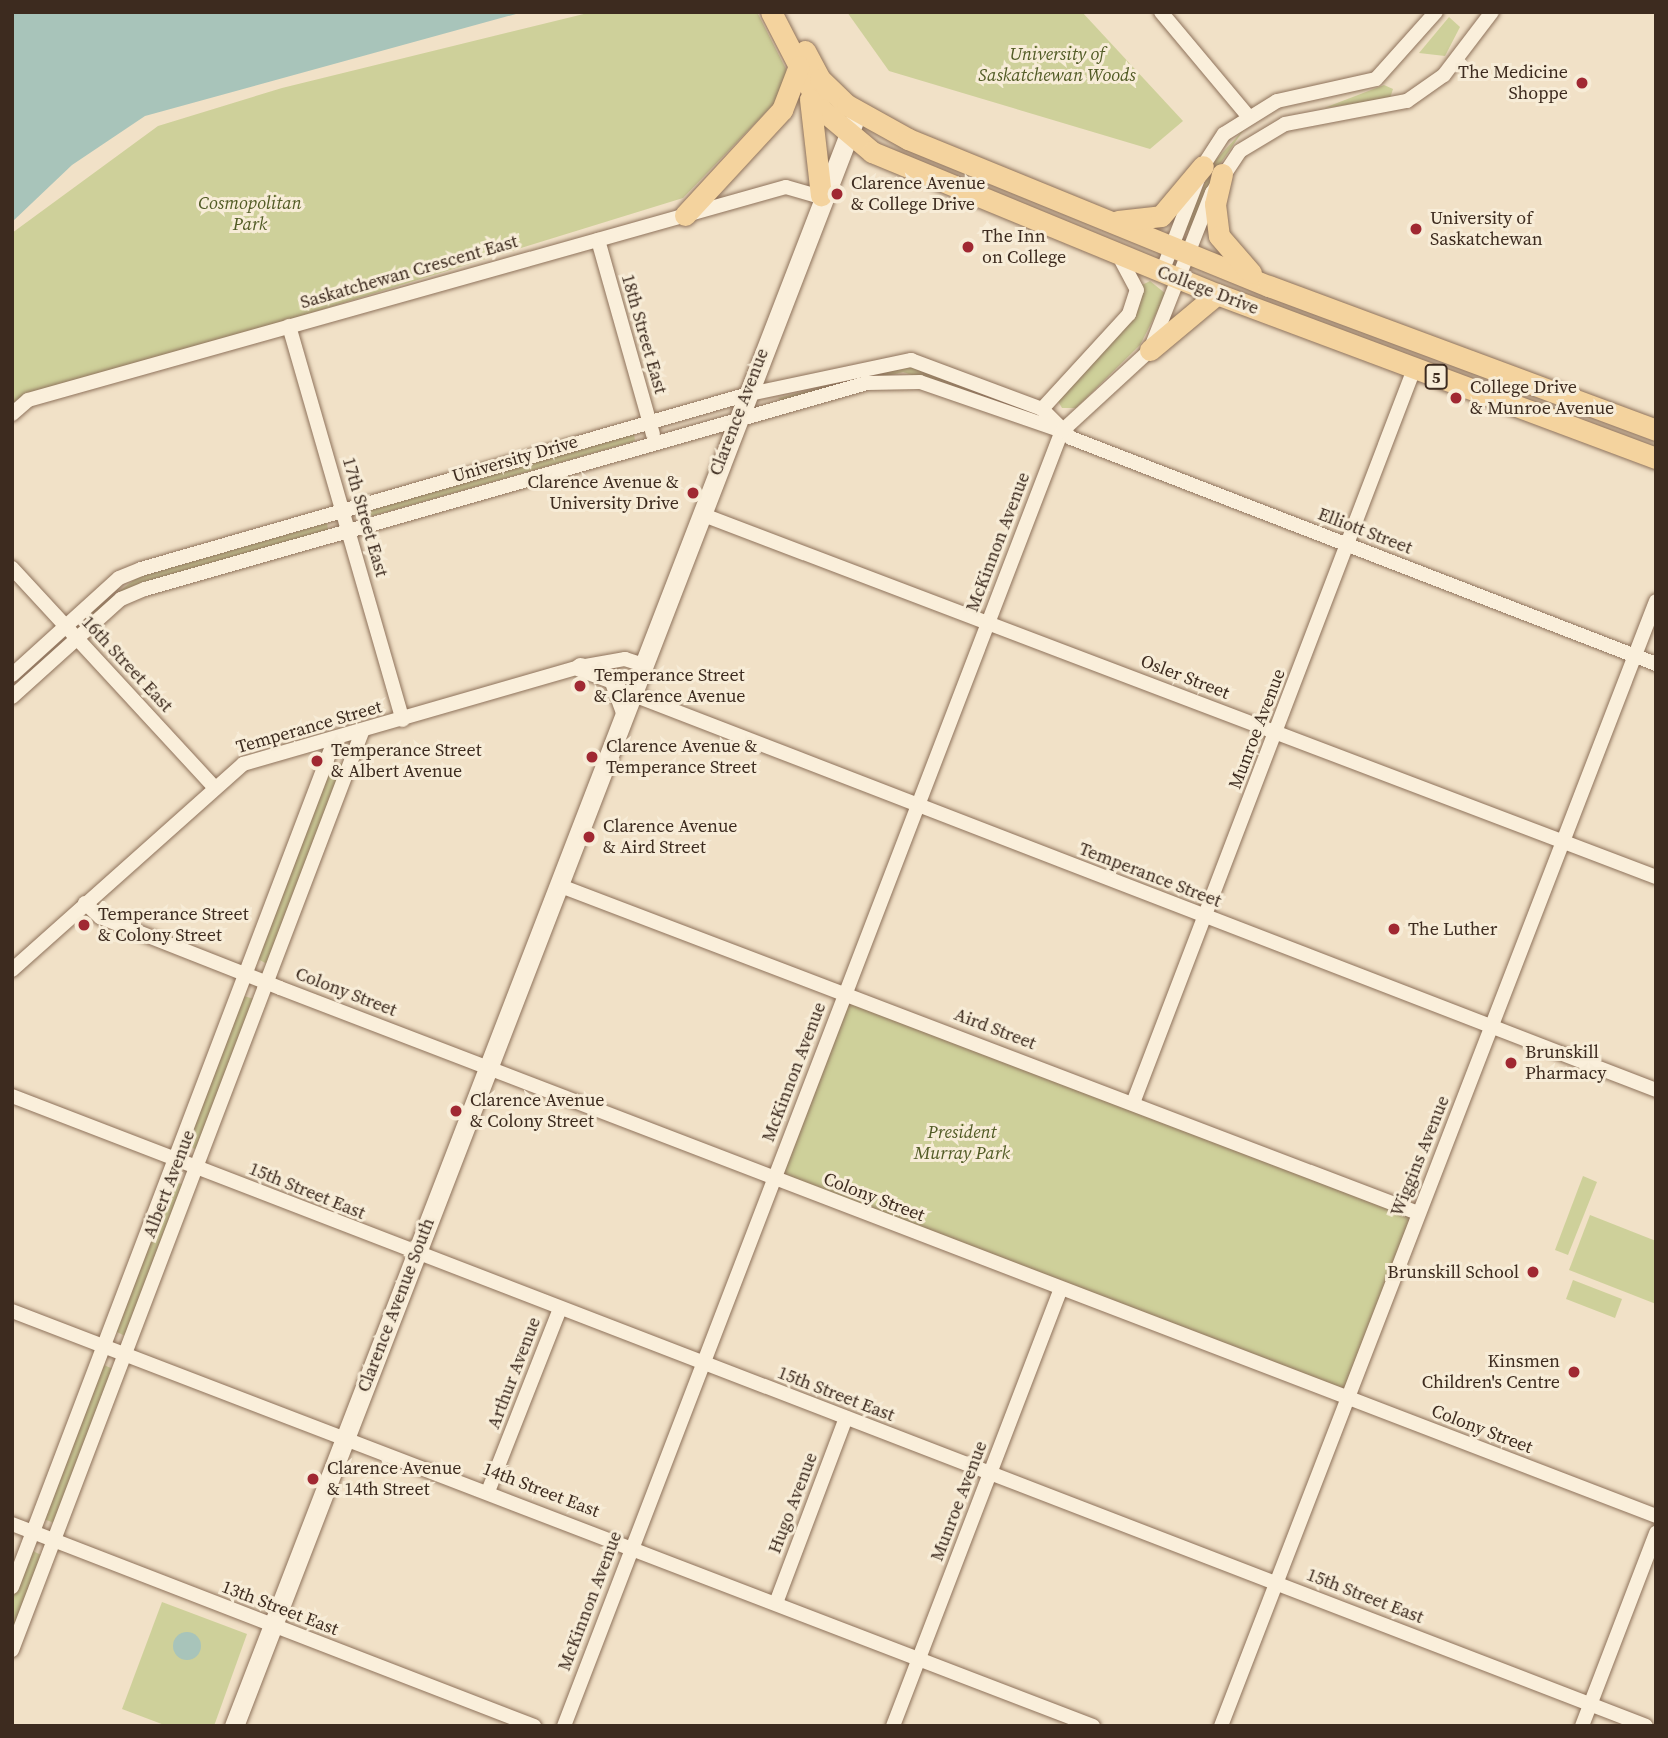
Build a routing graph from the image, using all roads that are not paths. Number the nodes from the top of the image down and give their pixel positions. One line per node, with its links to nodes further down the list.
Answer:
1 (771, 12): 6 (main road, 5)
2 (785, 12): 6 (main road, 5)
3 (1161, 12): 8 (street)
4 (1436, 12): 8 (street)
5 (1492, 12): 10 (street)
6 (804, 70): 7 (main road, College Drive / 5); 9 (main road, College Drive / 5); 11 (main road); 12 (main road)
7 (858, 113): 9 (main road, Clarence Avenue); 13 (main road, College Drive / 5)
8 (1247, 115): 10 (street)
9 (846, 136): 11 (main road, Clarence Avenue); 16 (main road, College Drive / 5)
10 (1212, 170): 13 (main road); 15 (street); 15 (street); 18 (main road)
11 (821, 196): 12 (street, Saskatchewan Crescent East); 23 (main road, Clarence Avenue)
12 (685, 215): 14 (street, Saskatchewan Crescent East)
13 (1091, 216): 15 (main road, College Drive / 5)
14 (598, 240): 20 (street, Saskatchewan Crescent East); 31 (street, 18th Street East)
15 (1179, 251): 17 (street); 18 (main road, College Drive / 5)
16 (1119, 256): 17 (main road, College Drive / 5); 25 (street)
17 (1170, 276): 19 (main road, College Drive / 5); 21 (street)
18 (1269, 286): 24 (main road, College Drive / 5)
19 (1217, 294): 21 (main road); 22 (main road, College Drive / 5)
20 (289, 326): 26 (street, Saskatchewan Crescent East); 33 (street, 17th Street East)
21 (1150, 350): 30 (street)
22 (1414, 369): 32 (main road, College Drive / 5); 36 (street, Munroe Avenue)
23 (745, 395): 25 (street, University Drive); 27 (main road, Clarence Avenue); 31 (street, University Drive)
24 (1593, 407): 28 (main road); 29 (main road, College Drive / 5)
25 (1042, 409): 30 (street, University Drive)
26 (12, 414)
27 (738, 416): 30 (street, University Drive); 31 (street, University Drive); 34 (main road, Clarence Avenue)
28 (1656, 419)
29 (1656, 430)
30 (1062, 431): 36 (street, Elliott Street); 39 (street, McKinnon Avenue)
31 (652, 432): 33 (street, University Drive); 35 (street, University Drive)
32 (1656, 458)
33 (344, 512): 35 (street, 17th Street East); 40 (street, University Drive)
34 (701, 513): 39 (street, Osler Street); 44 (main road, Clarence Avenue)
35 (348, 527): 41 (street, University Drive); 49 (street, 17th Street East)
36 (1347, 544): 42 (street, Elliott Street); 51 (street, Munroe Avenue)
37 (12, 568): 40 (street, 16th Street East)
38 (1656, 601): 42 (street, Wiggins Avenue)
39 (988, 623): 51 (street, Osler Street); 54 (street, McKinnon Avenue)
40 (66, 626): 41 (street, 16th Street East); 46 (street, University Drive)
41 (77, 639): 47 (street, University Drive); 53 (street, 16th Street East)
42 (1635, 656): 43 (street, Elliott Street); 55 (street, Wiggins Avenue)
43 (1656, 664)
44 (643, 665): 45 (street, Temperance Street); 48 (main road, Clarence Avenue)
45 (580, 667): 48 (main road); 49 (street, Temperance Street)
46 (12, 675)
47 (12, 697)
48 (628, 703): 54 (street, Temperance Street); 57 (main road, Clarence Avenue)
49 (402, 720): 50 (street, Temperance Street)
50 (362, 732): 52 (street, Temperance Street); 62 (street, Albert Avenue)
51 (1277, 732): 55 (street, Osler Street); 59 (street, Munroe Avenue)
52 (334, 741): 53 (street, Temperance Street); 61 (street, Albert Avenue)
53 (212, 786): 58 (street, Temperance Street)
54 (917, 806): 59 (street, Temperance Street); 63 (street, McKinnon Avenue)
55 (1563, 841): 56 (street, Osler Street); 64 (street, Wiggins Avenue)
56 (1656, 877)
57 (558, 885): 63 (street, Aird Street); 65 (main road, Clarence Avenue South)
58 (85, 903): 60 (street, Temperance Street); 61 (street, Colony Street)
59 (1205, 917): 64 (street, Temperance Street); 68 (street, Munroe Avenue)
60 (12, 970)
61 (246, 974): 62 (street, Colony Street); 69 (street, Albert Avenue)
62 (268, 983): 65 (street, Colony Street); 70 (street, Albert Avenue)
63 (845, 993): 68 (street, Aird Street); 71 (street, McKinnon Avenue)
64 (1490, 1027): 66 (street, Temperance Street); 72 (street, Wiggins Avenue)
65 (488, 1068): 71 (street, Colony Street); 73 (main road, Clarence Avenue South)
66 (1656, 1090)
67 (12, 1096): 69 (street, 15th Street East)
68 (1133, 1102): 72 (street, Aird Street)
69 (176, 1159): 70 (street, 15th Street East); 77 (street, Albert Avenue)
70 (197, 1167): 73 (street, 15th Street East); 78 (street, Albert Avenue)
71 (775, 1177): 74 (street, Colony Street); 79 (street, McKinnon Avenue)
72 (1418, 1213): 80 (street, Wiggins Avenue)
73 (416, 1254): 75 (street, 15th Street East); 82 (main road, Clarence Avenue South)
74 (1060, 1290): 80 (street, Colony Street); 83 (street, Munroe Avenue)
75 (559, 1309): 79 (street, 15th Street East); 84 (street, Arthur Avenue)
76 (12, 1311): 77 (street, 14th Street East)
77 (104, 1347): 78 (street, 14th Street East); 87 (street, Albert Avenue)
78 (123, 1354): 82 (street, 14th Street East); 89 (street, Albert Avenue)
79 (702, 1364): 81 (street, 15th Street East); 90 (street, McKinnon Avenue)
80 (1346, 1397): 85 (street, Colony Street); 91 (street, Wiggins Avenue)
81 (846, 1418): 83 (street, 15th Street East); 93 (street, Hugo Avenue)
82 (346, 1438): 84 (street, 14th Street East); 94 (main road, Clarence Avenue South)
83 (990, 1474): 91 (street, 15th Street East); 96 (street, Munroe Avenue)
84 (489, 1489): 90 (street, 14th Street East)
85 (1656, 1516)
86 (12, 1524): 87 (street, 13th Street East)
87 (34, 1532): 89 (street, 13th Street East); 92 (street, Albert Avenue)
88 (1656, 1533): 97 (street)
89 (53, 1541): 94 (street, 13th Street East); 95 (street, Albert Avenue)
90 (631, 1546): 93 (street, 14th Street East); 100 (street, McKinnon Avenue)
91 (1275, 1583): 97 (street, 15th Street East); 103 (street, Wiggins Avenue)
92 (12, 1587)
93 (776, 1603): 96 (street, 14th Street East)
94 (272, 1625): 98 (main road, Clarence Avenue South); 99 (street, 13th Street East)
95 (12, 1650)
96 (919, 1658): 101 (street, Munroe Avenue); 102 (street, 14th Street East)
97 (1591, 1703): 104 (street); 105 (street, 15th Street East)
98 (234, 1726)
99 (534, 1726)
100 (564, 1726)
101 (893, 1726)
102 (1093, 1726)
103 (1221, 1726)
104 (1582, 1726)
105 (1646, 1726)

